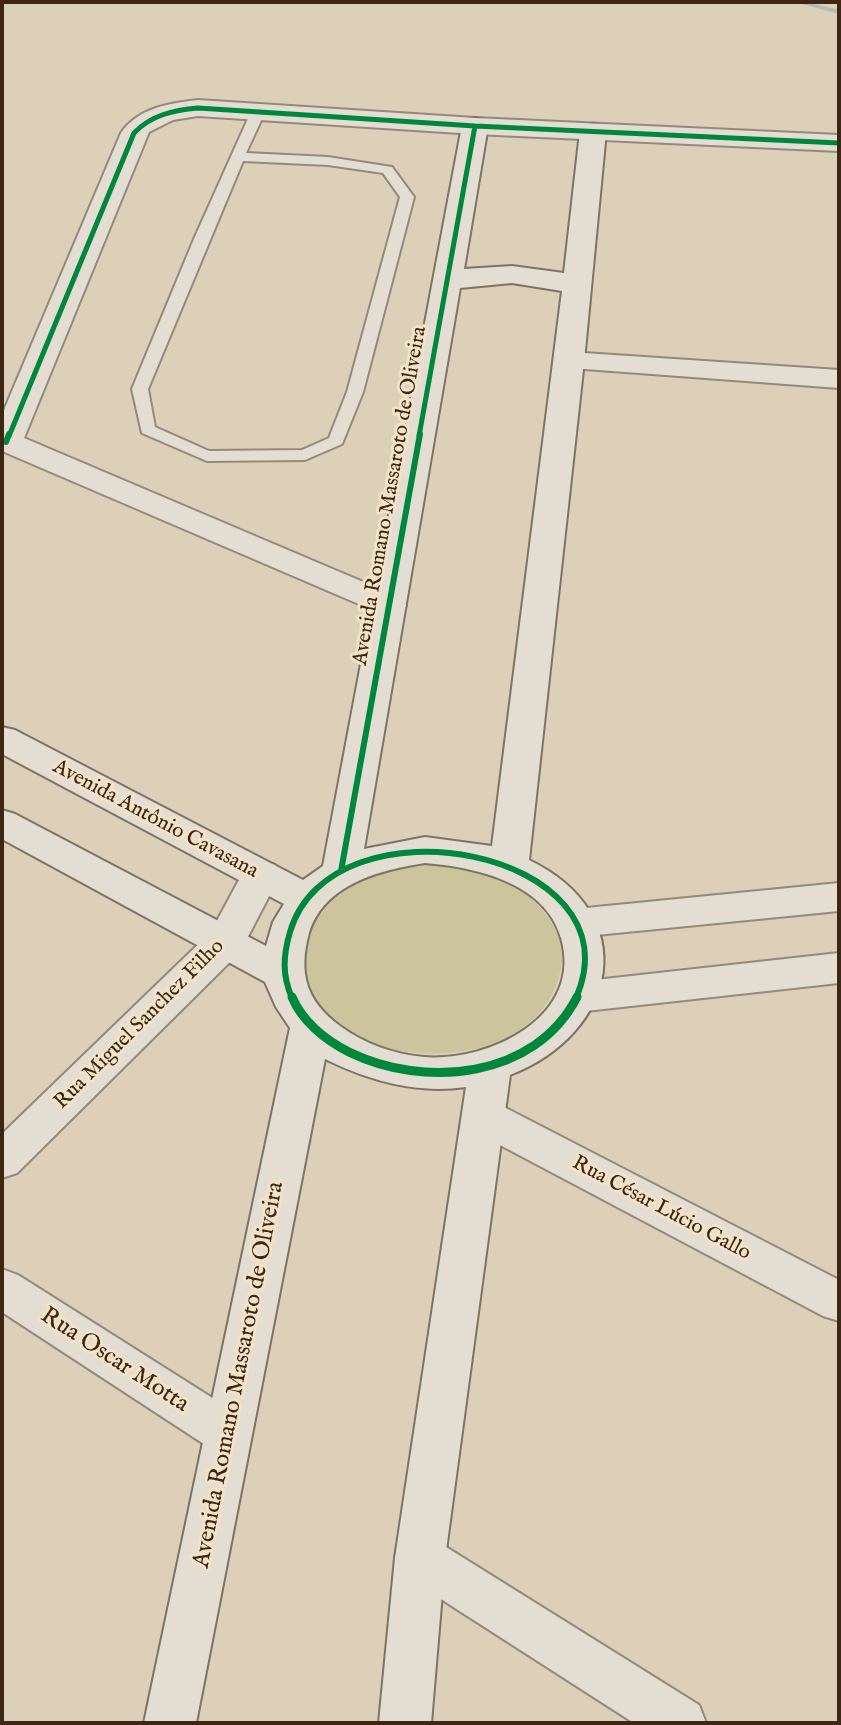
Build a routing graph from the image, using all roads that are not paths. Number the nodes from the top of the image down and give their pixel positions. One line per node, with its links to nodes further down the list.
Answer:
1 (258, 112): 2 (street); 5 (lane); 10 (street)
2 (475, 126): 3 (street); 6 (street, Avenida Romano Massaroto de Oliveira)
3 (593, 132): 4 (street); 7 (street)
4 (839, 143)
5 (238, 157): 5 (lane)
6 (447, 282): 7 (street); 11 (street, Avenida Romano Massaroto de Oliveira)
7 (577, 286): 8 (street)
8 (569, 361): 9 (street); 14 (street)
9 (839, 379)
10 (4, 441): 11 (street)
11 (389, 606): 15 (street, Avenida Romano Massaroto de Oliveira)
12 (2, 739): 16 (street, Avenida Antônio Cavasana)
13 (2, 823): 20 (street)
14 (509, 865): 15 (street); 19 (street)
15 (341, 871): 18 (street)
16 (261, 875): 18 (street, Avenida Antônio Cavasana); 20 (street, Rua Miguel Sanchez Filho)
17 (839, 897): 19 (street)
18 (308, 900): 22 (street)
19 (576, 923): 23 (street)
20 (226, 942): 22 (street); 27 (street, Rua Miguel Sanchez Filho)
21 (839, 968): 23 (street)
22 (283, 973): 24 (street)
23 (577, 998): 25 (street)
24 (311, 1027): 25 (street); 30 (street, Avenida Romano Massaroto de Oliveira)
25 (490, 1065): 26 (street)
26 (483, 1116): 29 (street, Rua César Lúcio Gallo); 31 (street)
27 (2, 1161)
28 (2, 1289): 30 (street, Rua Oscar Motta)
29 (839, 1302)
30 (227, 1433): 32 (street, Avenida Romano Massaroto de Oliveira)
31 (421, 1558): 33 (street); 34 (street)
32 (170, 1723)
33 (405, 1723)
34 (680, 1723)

